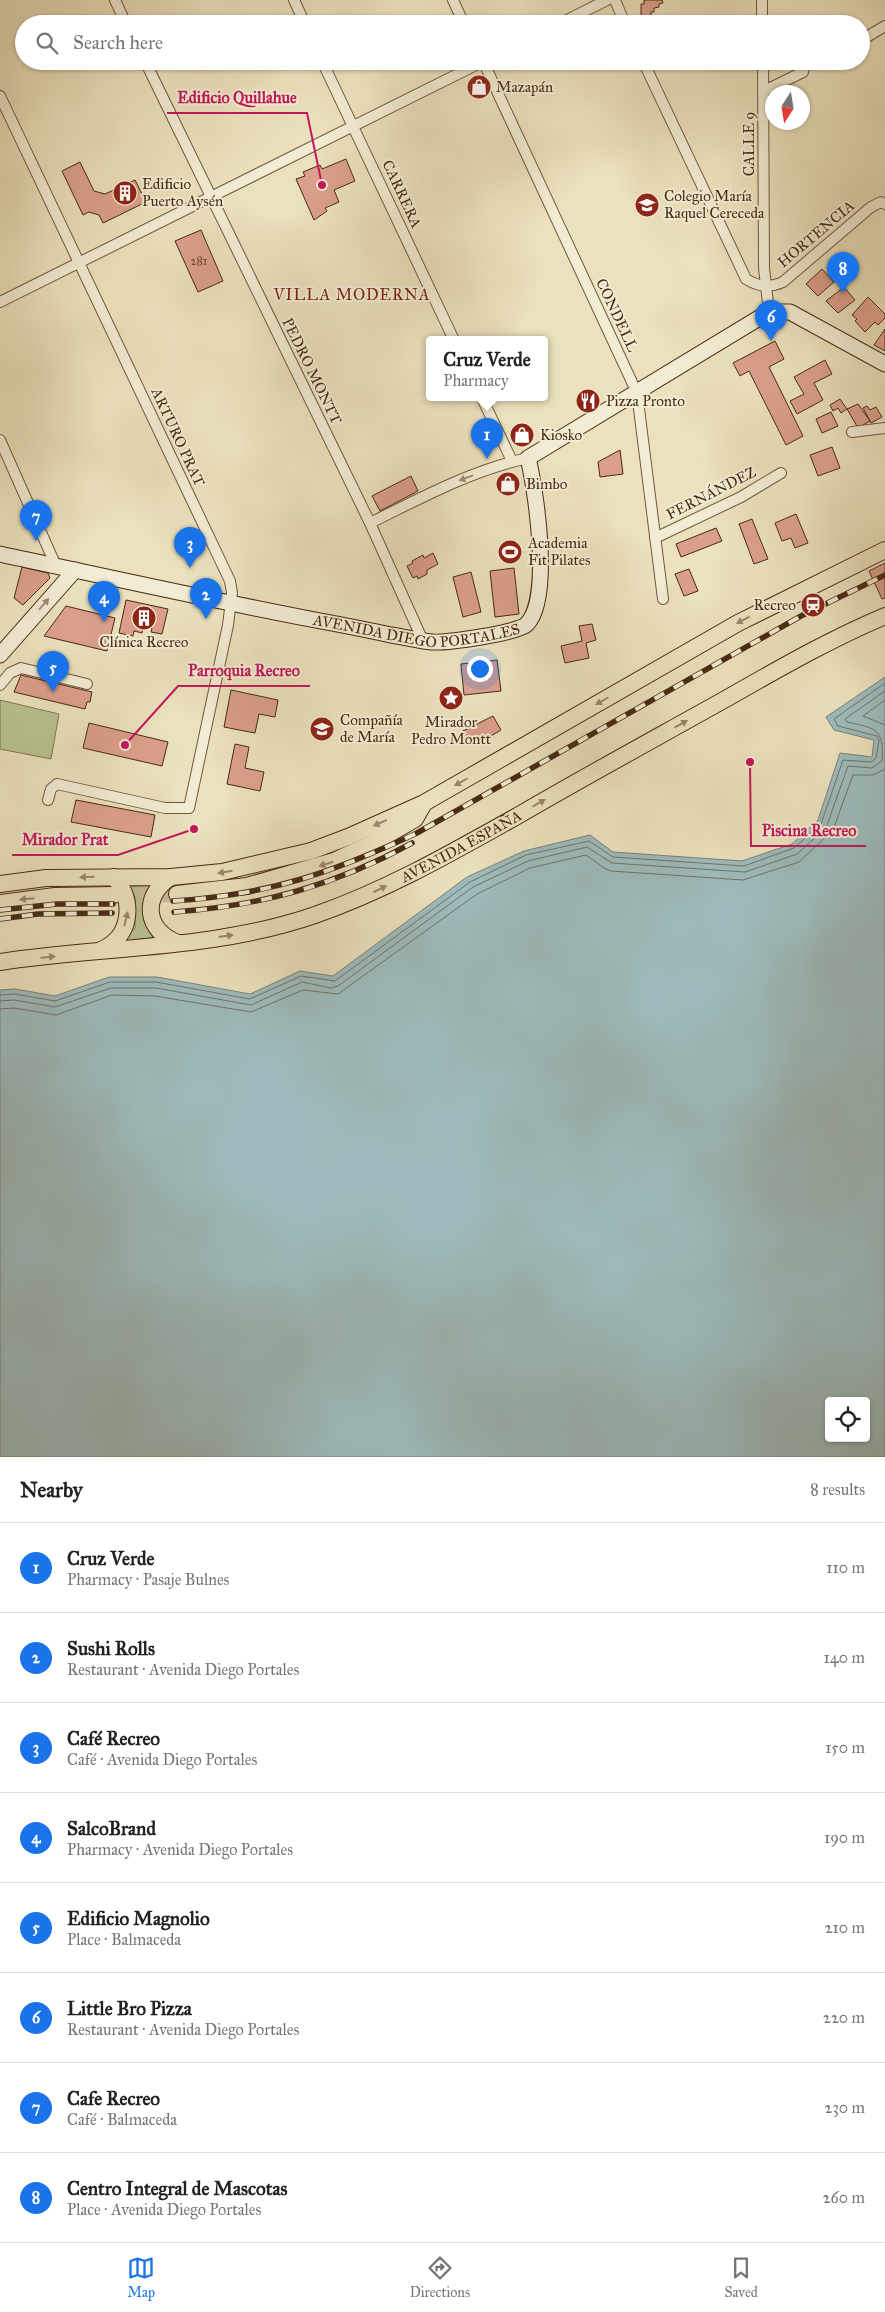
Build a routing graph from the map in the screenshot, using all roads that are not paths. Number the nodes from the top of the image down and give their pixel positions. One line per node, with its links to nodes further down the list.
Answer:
1 (115, 0): 7 (street)
2 (294, 0): 8 (street)
3 (453, 0): 9 (street)
4 (607, 0): 10 (street)
5 (614, 0): 11 (street)
6 (762, 0): 12 (street)
7 (122, 15)
8 (301, 15)
9 (460, 15)
10 (578, 15)
11 (621, 15)
12 (762, 15)
13 (885, 26): 14 (street)
14 (870, 35)
15 (149, 70): 25 (street, PEDRO MONTT)
16 (326, 70): 24 (street, CARRERA)
17 (465, 70): 24 (street)
18 (487, 70): 33 (street, CONDELL)
19 (647, 70): 28 (street)
20 (763, 70): 22 (street, CALLE 9)
21 (803, 72): 22 (street)
22 (764, 90): 28 (street, CALLE 9)
23 (0, 96): 27 (street, ARTURO PRAT)
24 (353, 127): 25 (street); 31 (street, CARRERA)
25 (211, 197): 27 (street); 41 (street, PEDRO MONTT)
26 (885, 204): 28 (street, HORTENCIA)
27 (79, 262): 29 (street); 48 (street, ARTURO PRAT)
28 (766, 286): 30 (street, CALLE 9)
29 (0, 302)
30 (769, 312): 32 (street); 33 (street)
31 (452, 336)
32 (885, 364)
33 (637, 393): 38 (street); 42 (street, CONDELL)
34 (483, 401): 39 (street)
35 (885, 428): 36 (street)
36 (852, 432)
37 (0, 440): 45 (street)
38 (528, 458): 39 (street); 50 (street, AVENIDA DIEGO PORTALES)
39 (512, 461): 41 (street, one-way to 41)
40 (781, 473): 42 (street, FERNÁNDEZ)
41 (370, 523): 50 (street, PEDRO MONTT)
42 (655, 538): 47 (street, CONDELL)
43 (885, 550): 55 (main road, one-way to 55)
44 (0, 554): 45 (street, AVENIDA DIEGO PORTALES)
45 (56, 566): 46 (street, AVENIDA DIEGO PORTALES)
46 (75, 570): 48 (street, AVENIDA DIEGO PORTALES); 51 (street, one-way to 46)
47 (663, 599)
48 (231, 604): 50 (street, AVENIDA DIEGO PORTALES); 54 (street, ARTURO PRAT)
49 (885, 616): 62 (main road, AVENIDA ESPAÑA, one-way to 49)
50 (423, 641)
51 (0, 655)
52 (86, 684): 53 (street)
53 (0, 685)
54 (48, 800)
55 (424, 803): 57 (main road, one-way to 57); 59 (main road, one-way to 59)
56 (114, 877): 57 (main road); 58 (main road, one-way to 58); 63 (main road, one-way to 56)
57 (171, 877): 62 (main road)
58 (0, 884)
59 (177, 894)
60 (114, 895): 61 (main road, one-way to 61)
61 (0, 903)
62 (178, 943): 63 (main road, AVENIDA ESPAÑA)
63 (97, 952): 64 (main road, AVENIDA ESPAÑA, one-way to 63)
64 (0, 962)

